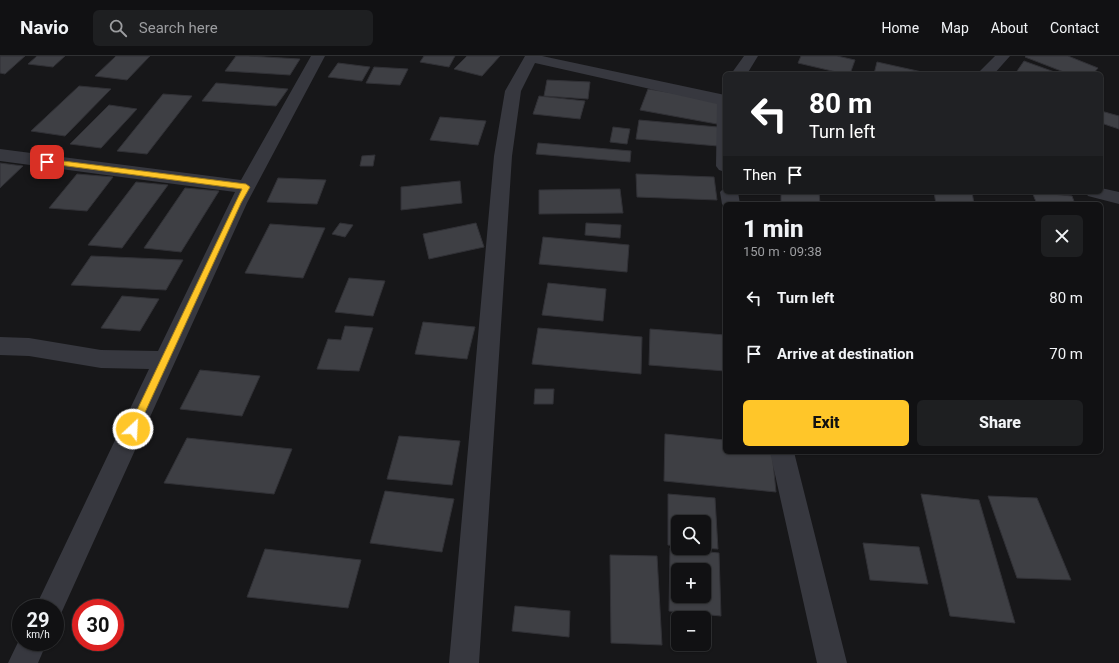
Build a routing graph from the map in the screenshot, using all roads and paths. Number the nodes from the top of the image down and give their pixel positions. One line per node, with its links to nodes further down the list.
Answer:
1 (318, 56): 9 (street)
2 (751, 56): 5 (street)
3 (1003, 56): 6 (street)
4 (532, 57): 7 (street); 18 (street)
5 (740, 72)
6 (988, 72)
7 (723, 101)
8 (0, 155): 9 (street)
9 (246, 187): 13 (street)
10 (1102, 194): 11 (street)
11 (1119, 198)
12 (0, 346): 13 (street)
13 (165, 360): 15 (street)
14 (782, 454): 19 (street)
15 (53, 599)
16 (29, 651): 17 (street)
17 (23, 663)
18 (464, 663)
19 (832, 663)

